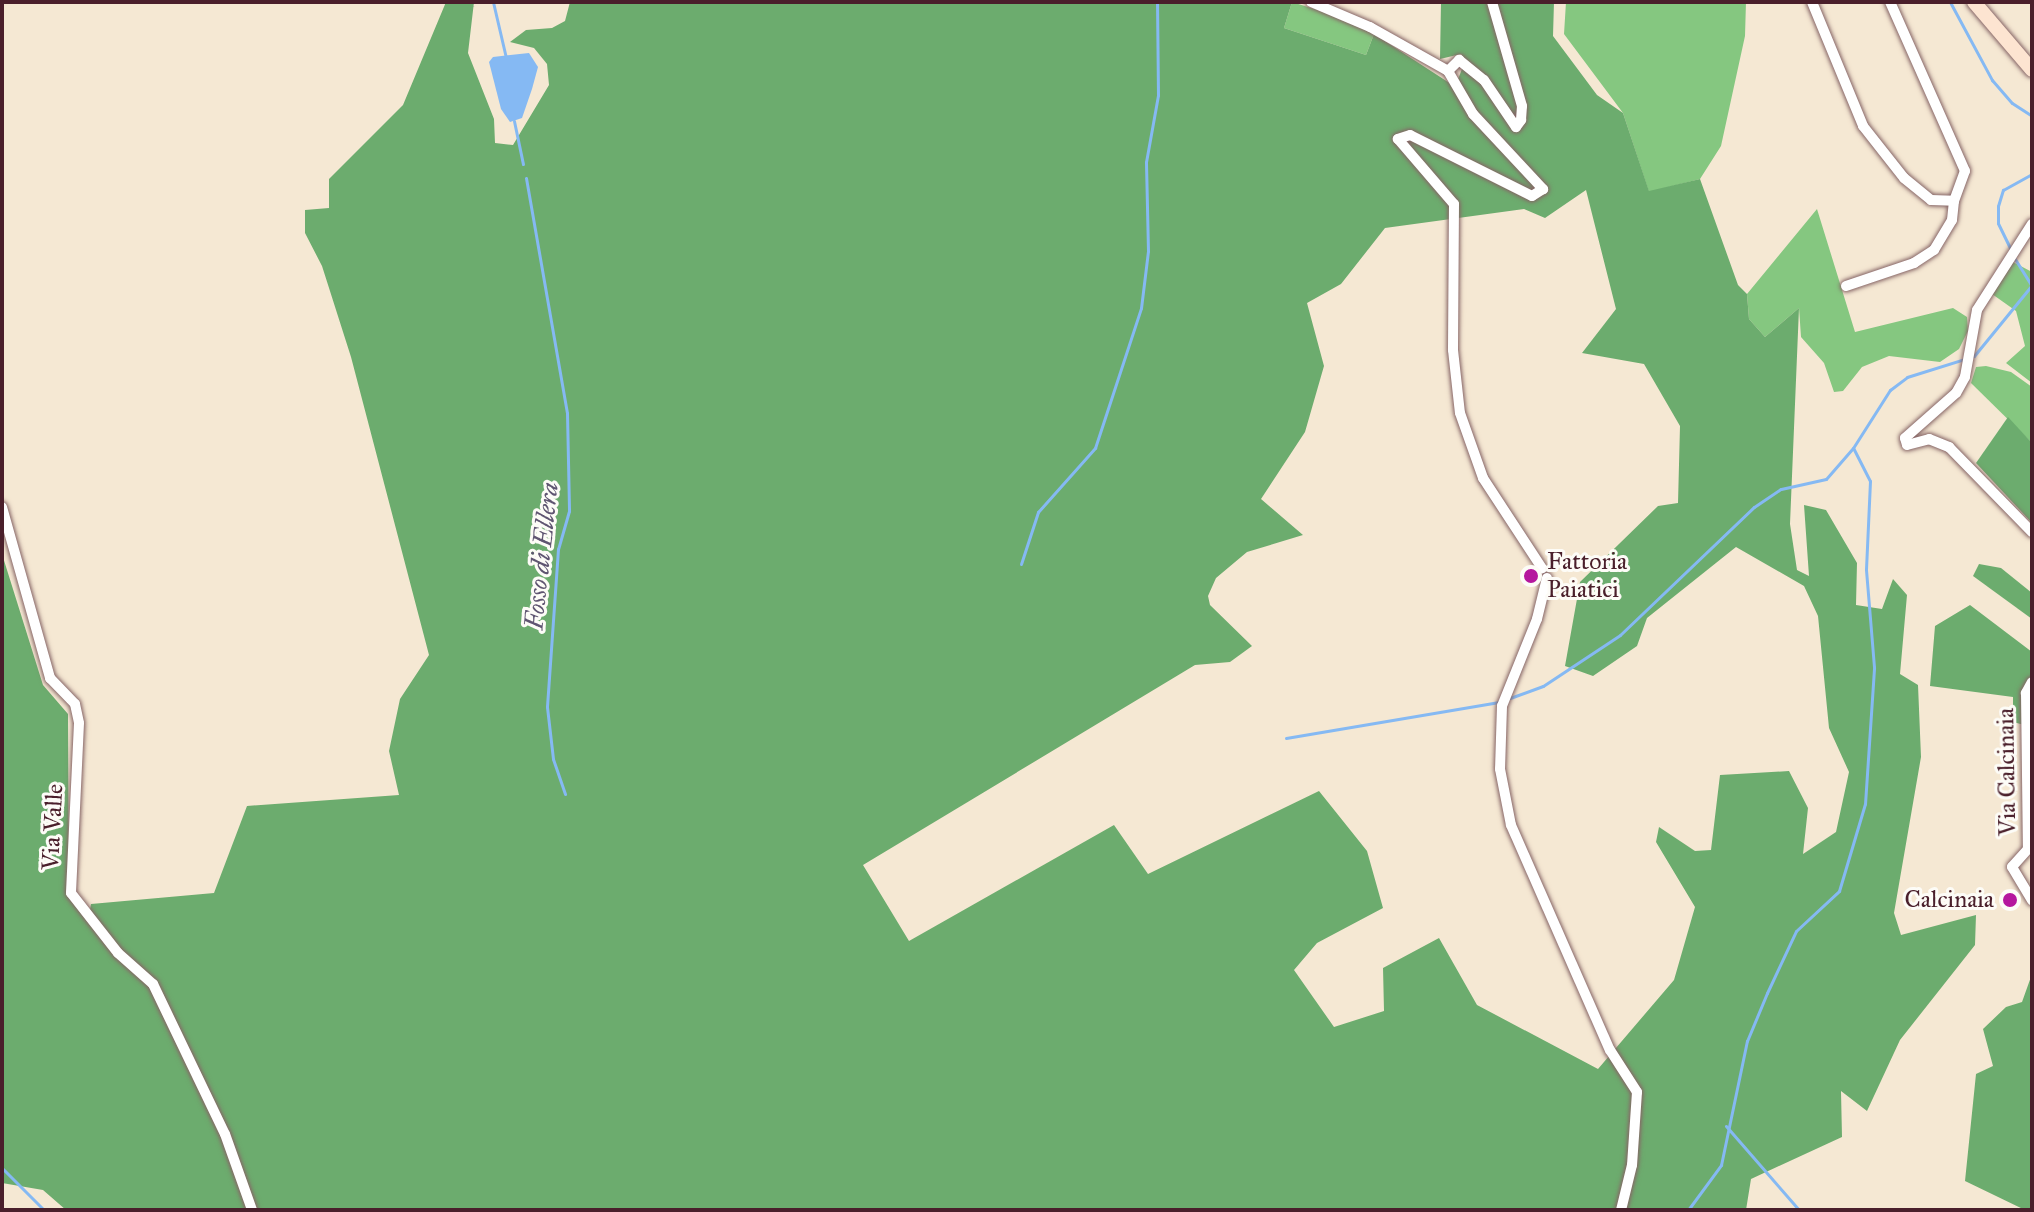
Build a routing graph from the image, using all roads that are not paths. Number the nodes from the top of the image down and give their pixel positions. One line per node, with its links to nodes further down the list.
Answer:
1 (1311, 2): 7 (street)
2 (1492, 2): 7 (street)
3 (1812, 2): 8 (street)
4 (1890, 2): 8 (street)
5 (1974, 2): 6 (street)
6 (2032, 70)
7 (1448, 71): 16 (street)
8 (1954, 201): 10 (street)
9 (2032, 224): 12 (street)
10 (1846, 286)
11 (2, 507): 15 (street, Via Valle)
12 (2032, 532)
13 (2032, 682): 14 (street, Via Calcinaia)
14 (2032, 900)
15 (252, 1210)
16 (1621, 1210)

